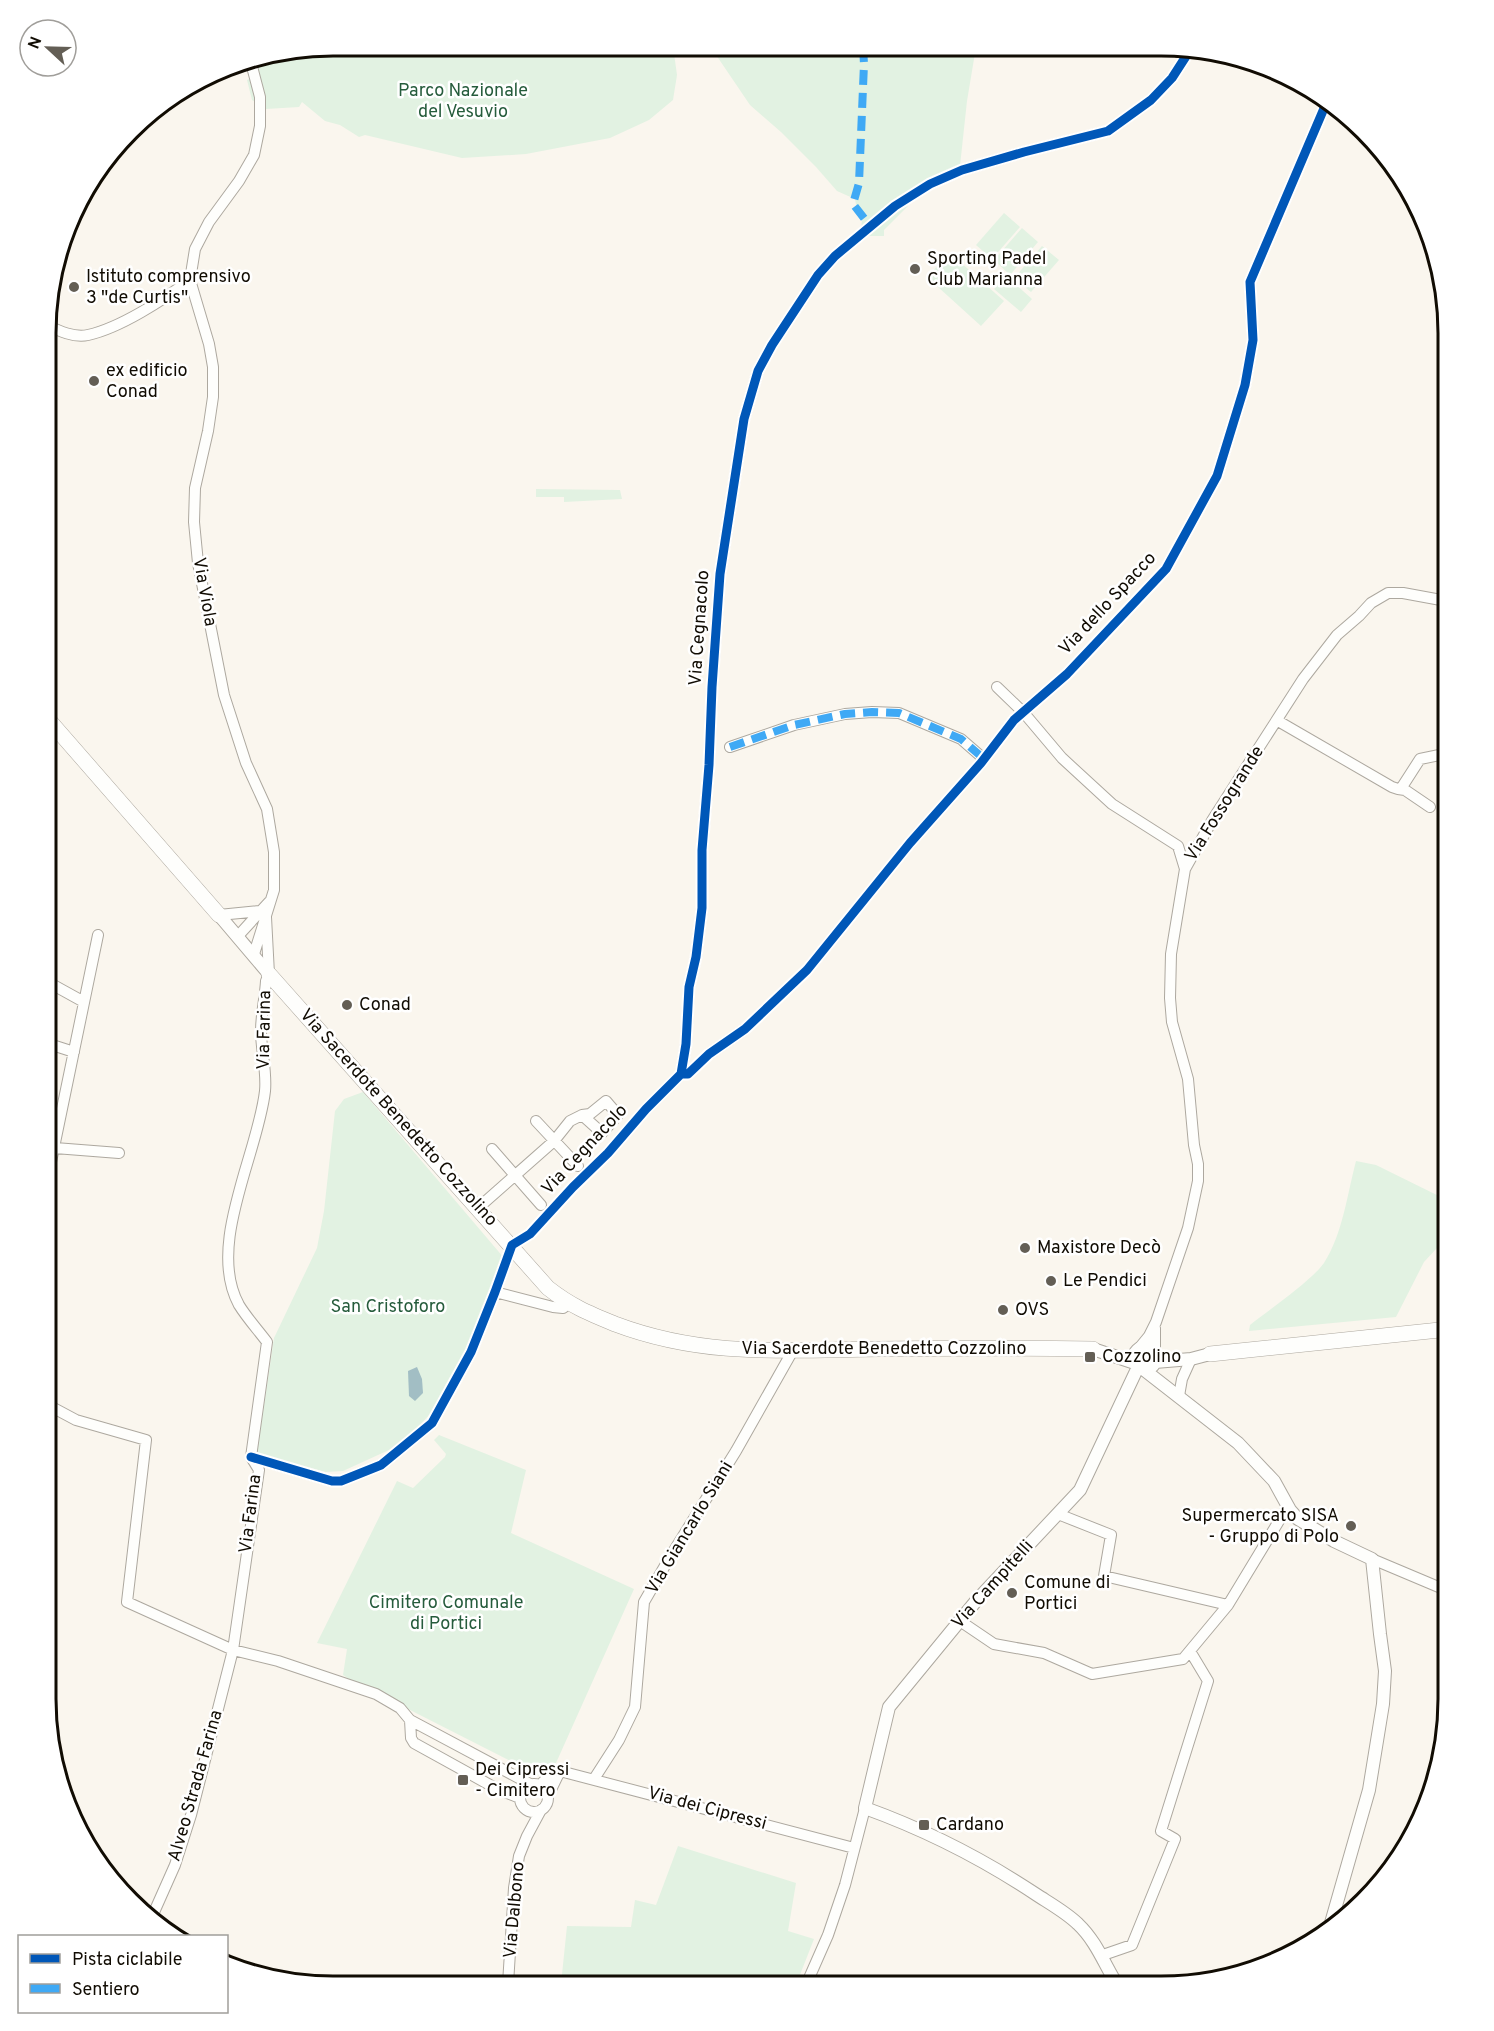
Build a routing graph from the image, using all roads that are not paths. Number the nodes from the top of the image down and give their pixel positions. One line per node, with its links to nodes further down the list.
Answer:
1 (1186, 57): 27 (street, Via Cegnacolo)
2 (252, 67): 4 (street, Via Viola)
3 (1324, 108): 8 (street, Via dello Spacco)
4 (190, 280): 5 (street); 17 (street, Via Viola)
5 (56, 329)
6 (1438, 599): 9 (street, Via Fossogrande)
7 (997, 687): 8 (street)
8 (1024, 713): 13 (street, Via Cegnacolo); 16 (street)
9 (1278, 721): 14 (street); 16 (street, Via Fossogrande)
10 (56, 728): 18 (main road, Via Sacerdote Benedetto Cozzolino)
11 (730, 747): 13 (street)
12 (1438, 755): 14 (street)
13 (984, 759): 27 (street, Via Cegnacolo)
14 (1398, 789): 15 (street)
15 (1430, 807)
16 (1185, 868): 42 (street, Via Fossogrande)
17 (263, 914): 18 (street); 20 (street, Via Viola); 21 (street, Via Viola); 22 (street)
18 (219, 915): 20 (street, Via Sacerdote Benedetto Cozzolino)
19 (98, 935): 24 (street)
20 (238, 936): 21 (street, Via Sacerdote Benedetto Cozzolino)
21 (254, 954): 22 (street, Via Sacerdote Benedetto Cozzolino)
22 (269, 974): 38 (main road, Via Sacerdote Benedetto Cozzolino); 52 (street, Via Farina)
23 (56, 987): 24 (street)
24 (84, 1002): 26 (street)
25 (56, 1046): 26 (street)
26 (74, 1052): 30 (street)
27 (681, 1074): 39 (street, Via Cegnacolo)
28 (582, 1115): 31 (street)
29 (536, 1121): 31 (street)
30 (56, 1138)
31 (554, 1141): 35 (street); 36 (street)
32 (56, 1148): 34 (street)
33 (492, 1149): 36 (street)
34 (119, 1153)
35 (578, 1166)
36 (515, 1176): 37 (street); 38 (street)
37 (541, 1205)
38 (478, 1208): 39 (main road, Via Sacerdote Benedetto Cozzolino)
39 (512, 1245): 40 (street); 41 (main road, Via Sacerdote Benedetto Cozzolino)
40 (495, 1292): 41 (street); 52 (street)
41 (568, 1304): 46 (main road, Via Sacerdote Benedetto Cozzolino)
42 (1156, 1322): 44 (street); 49 (street)
43 (1438, 1330): 47 (main road, Via Sacerdote Benedetto Cozzolino)
44 (1139, 1348): 45 (street, Via Sacerdote Benedetto Cozzolino); 49 (street); 49 (street, Via Sacerdote Benedetto Cozzolino)
45 (1093, 1349): 46 (main road, Via Sacerdote Benedetto Cozzolino); 49 (street, Via Sacerdote Benedetto Cozzolino)
46 (792, 1352): 63 (street, Via Giancarlo Siani)
47 (1210, 1354): 48 (street, Via Sacerdote Benedetto Cozzolino); 49 (street, Via Sacerdote Benedetto Cozzolino)
48 (1191, 1359): 49 (street, Via Sacerdote Benedetto Cozzolino); 50 (street)
49 (1147, 1363): 50 (street); 54 (street, Via Campitelli)
50 (1174, 1392): 53 (street)
51 (56, 1410): 59 (street)
52 (251, 1456): 59 (street, Via Farina)
53 (1288, 1506): 55 (street); 57 (street)
54 (1058, 1514): 57 (street); 58 (street, Via Campitelli)
55 (1372, 1559): 56 (street); 73 (street)
56 (1438, 1587)
57 (1228, 1605): 60 (street)
58 (960, 1621): 60 (street); 67 (street, Via Campitelli)
59 (233, 1650): 61 (street); 72 (street, Alveo Strada Farina)
60 (1190, 1651): 74 (street)
61 (410, 1720): 64 (street); 66 (street)
62 (560, 1771): 63 (street, Via dei Cipressi); 64 (street); 65 (street)
63 (594, 1779): 71 (street, Via dei Cipressi)
64 (535, 1785): 65 (street); 66 (street)
65 (548, 1796): 69 (street, Via Dalbono)
66 (520, 1798): 68 (street, Via Dalbono)
67 (865, 1808): 71 (street); 74 (street)
68 (526, 1809): 69 (street); 70 (street, Via Dalbono)
69 (541, 1810): 70 (street, Via Dalbono)
70 (527, 1836): 75 (street, Via Dalbono)
71 (854, 1848): 76 (street)
72 (155, 1911)
73 (1333, 1916)
74 (1103, 1955): 77 (street)
75 (508, 1976)
76 (810, 1976)
77 (1114, 1976)

